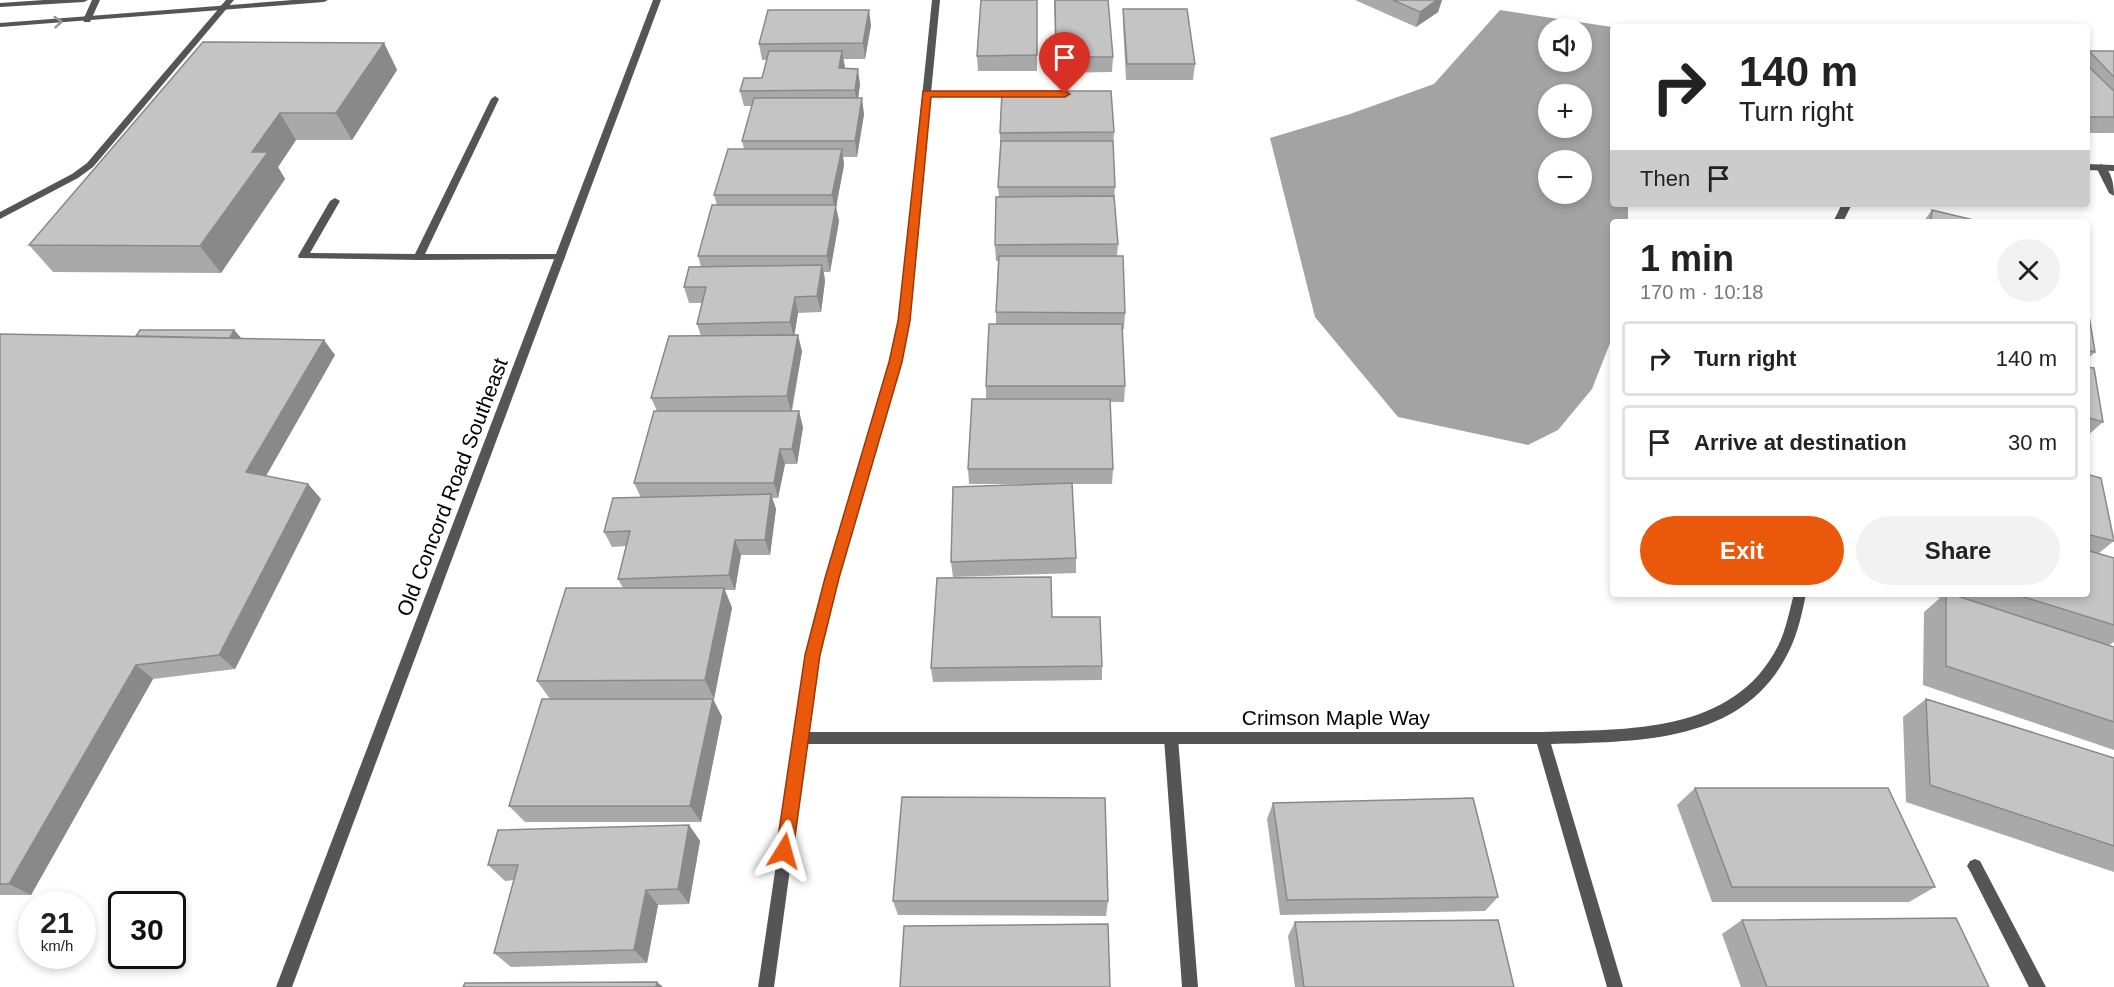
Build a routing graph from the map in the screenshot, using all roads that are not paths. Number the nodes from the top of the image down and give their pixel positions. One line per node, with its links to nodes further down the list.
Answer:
1 (84, 0): 7 (street)
2 (96, 0): 8 (street)
3 (324, 0): 6 (street)
4 (657, 0): 19 (street, Old Concord Road Southeast)
5 (936, 0): 10 (street)
6 (228, 3): 8 (street); 18 (street)
7 (0, 5)
8 (87, 20): 9 (street, one-way to 8)
9 (0, 25)
10 (926, 94): 11 (street); 22 (street)
11 (1030, 94)
12 (495, 99): 20 (street)
13 (2090, 167): 14 (street)
14 (2101, 167): 15 (street); 16 (street)
15 (2114, 168)
16 (2114, 193)
17 (335, 201): 20 (street)
18 (0, 216)
19 (560, 256): 20 (street); 26 (street, Old Concord Road Southeast)
20 (418, 257)
21 (1799, 597): 24 (street, Crimson Maple Way)
22 (800, 738): 23 (street, Crimson Maple Way); 27 (street)
23 (1171, 738): 24 (street, Crimson Maple Way); 28 (street)
24 (1542, 738): 29 (street)
25 (1975, 866): 30 (street)
26 (284, 987)
27 (765, 987)
28 (1190, 987)
29 (1615, 987)
30 (2038, 987)

